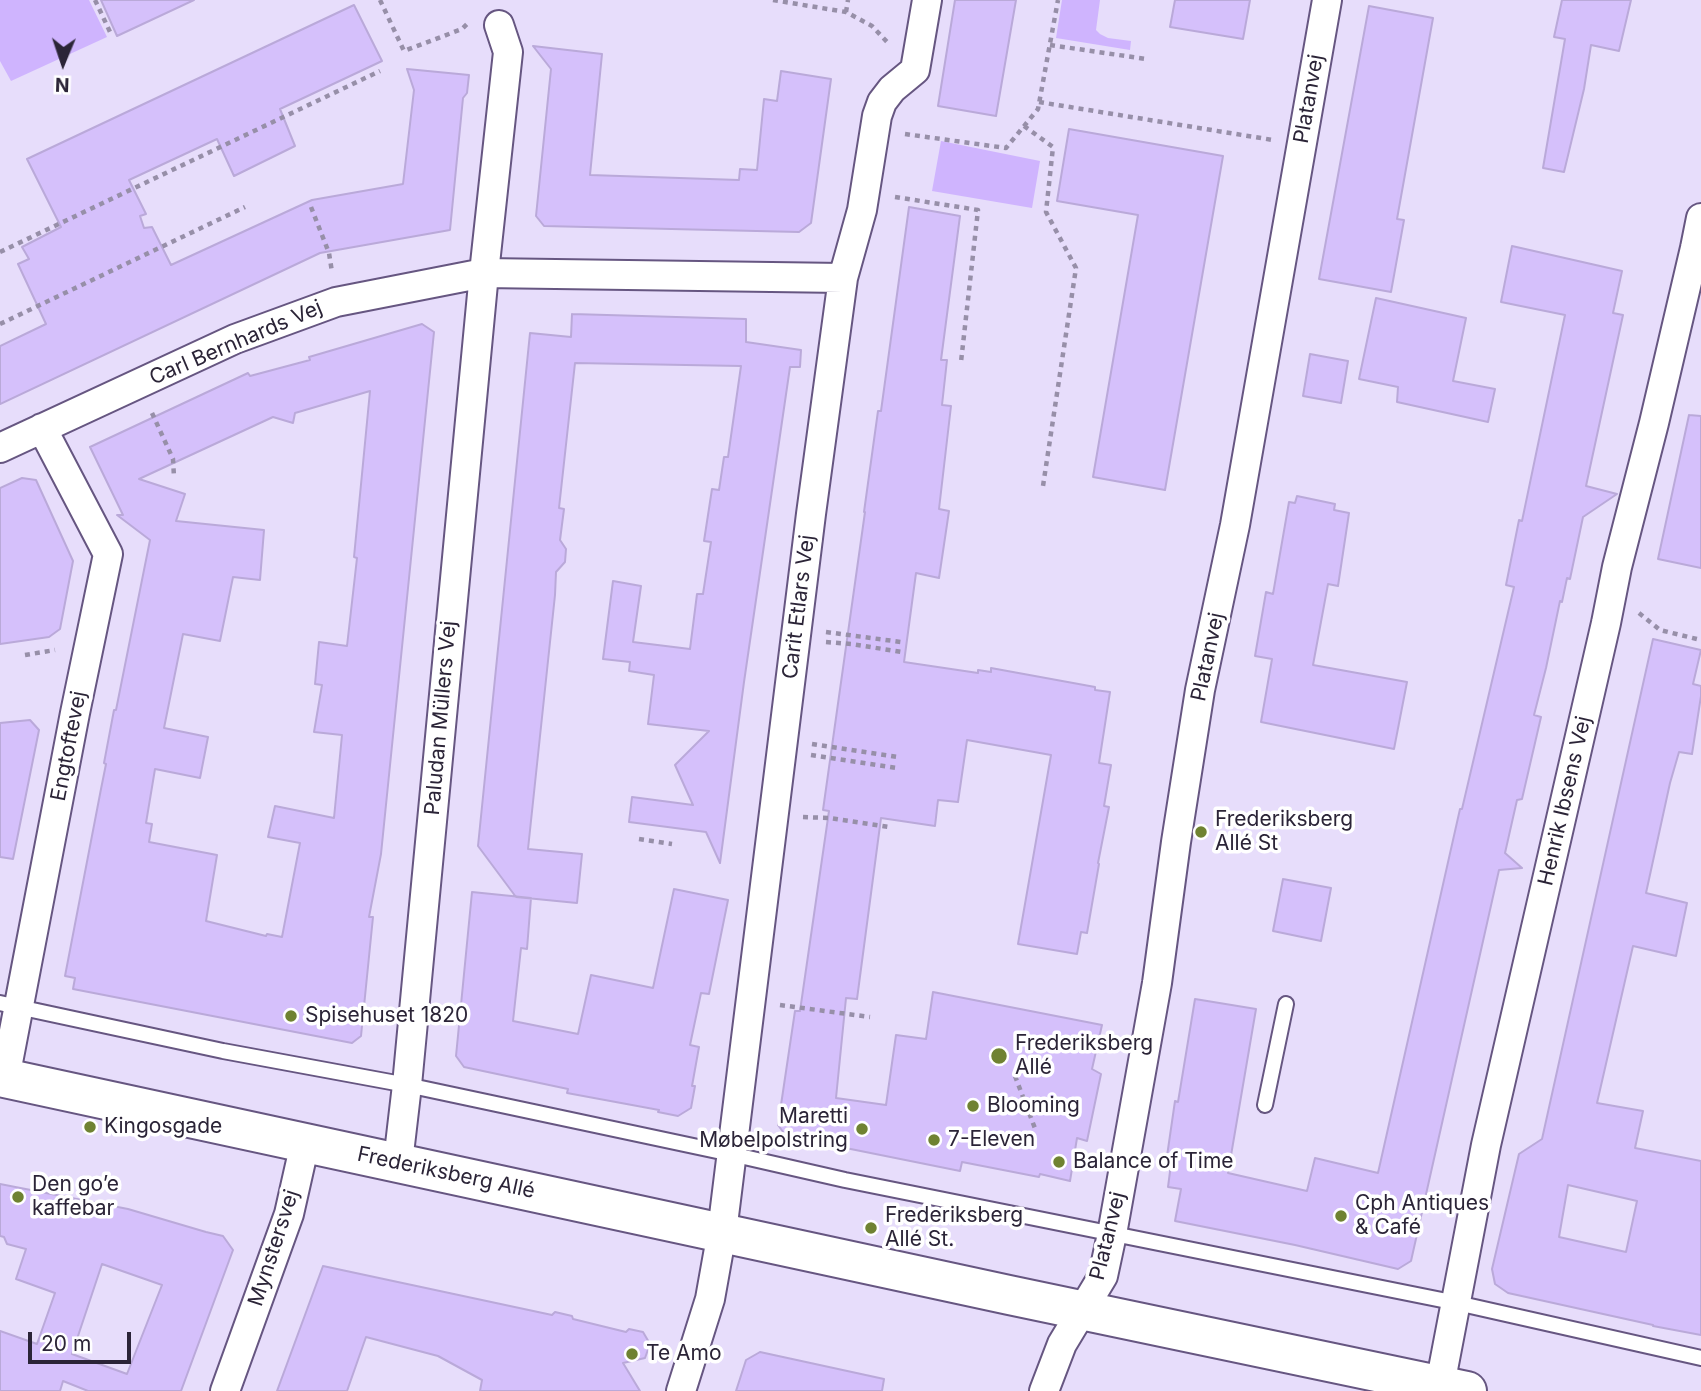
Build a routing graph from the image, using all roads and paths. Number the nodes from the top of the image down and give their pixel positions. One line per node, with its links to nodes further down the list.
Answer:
1 (95, 0): 11 (path)
2 (380, 0): 9 (path)
3 (772, 0): 8 (path)
4 (848, 0): 8 (path)
5 (927, 0): 13 (street, Carit Etlars Vej)
6 (1058, 0): 12 (path)
7 (1327, 0): 19 (street, Platanvej)
8 (846, 12): 13 (path)
9 (470, 22)
10 (499, 25): 25 (street)
11 (111, 34)
12 (1049, 45): 14 (path); 16 (path)
13 (918, 51): 18 (street, Carit Etlars Vej)
14 (1146, 60)
15 (380, 71): 24 (path)
16 (1039, 102): 17 (path); 19 (path)
17 (1024, 126): 18 (path); 34 (path)
18 (873, 130): 20 (street, Carit Etlars Vej)
19 (1301, 144): 60 (street, Platanvej)
20 (864, 193): 26 (street, Carit Etlars Vej); 29 (path)
21 (311, 206): 27 (path)
22 (245, 207): 28 (path)
23 (1701, 218): 35 (street, Henrik Ibsens Vej)
24 (0, 252)
25 (484, 273): 26 (street, Carl Bernhards Vej); 27 (street, Carl Bernhards Vej); 53 (street, Paludan Müllers Vej)
26 (843, 278): 36 (street, Carit Etlars Vej)
27 (336, 302): 30 (street, Carl Bernhards Vej)
28 (0, 324)
29 (961, 362)
30 (140, 383): 31 (street, Carl Bernhards Vej); 33 (path)
31 (42, 428): 32 (street, Carl Bernhards Vej); 49 (street, Engtoftevej)
32 (0, 448)
33 (174, 477)
34 (1042, 486)
35 (1613, 590): 37 (path); 61 (street, Henrik Ibsens Vej)
36 (796, 635): 38 (path); 39 (path); 40 (street, Carit Etlars Vej)
37 (1701, 639)
38 (901, 642)
39 (902, 652)
40 (782, 746): 41 (path); 42 (path); 43 (street, Carit Etlars Vej)
41 (898, 757)
42 (897, 768)
43 (774, 817): 44 (path); 47 (street, Carit Etlars Vej)
44 (889, 827)
45 (639, 839): 46 (path)
46 (672, 844)
47 (751, 1000): 50 (path); 57 (street, Carit Etlars Vej)
48 (1286, 1004): 54 (lane)
49 (9, 1005): 52 (street, Engtoftevej); 53 (lane)
50 (870, 1017)
51 (1014, 1076): 55 (path)
52 (2, 1077): 56 (street, Frederiksberg Allé)
53 (407, 1085): 57 (lane); 58 (street, Paludan Müllers Vej)
54 (1265, 1105)
55 (1036, 1131)
56 (305, 1143): 58 (street, Frederiksberg Allé); 65 (street, Mynstersvej)
57 (731, 1154): 59 (street, Carit Etlars Vej); 60 (lane)
58 (398, 1162): 59 (street, Frederiksberg Allé)
59 (722, 1232): 62 (street, Frederiksberg Allé); 66 (street, Carit Etlars Vej)
60 (1112, 1234): 61 (lane); 62 (street, Platanvej)
61 (1457, 1303): 63 (lane); 64 (street, Henrik Ibsens Vej)
62 (1083, 1310): 64 (street, Frederiksberg Allé); 67 (street, Platanvej)
63 (1701, 1358)
64 (1453, 1388)
65 (225, 1391)
66 (681, 1391)
67 (1044, 1391)

